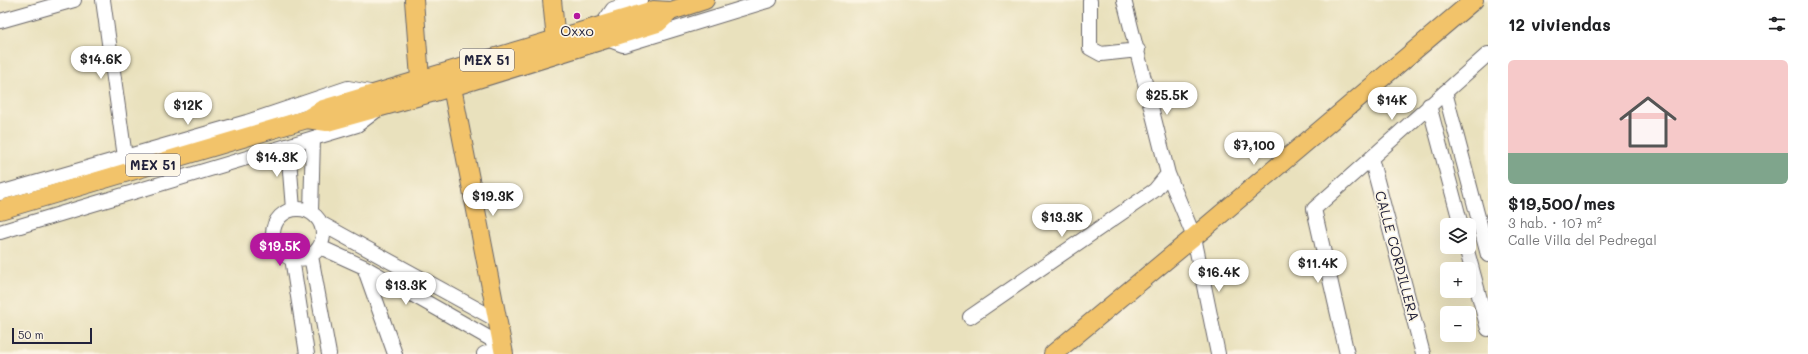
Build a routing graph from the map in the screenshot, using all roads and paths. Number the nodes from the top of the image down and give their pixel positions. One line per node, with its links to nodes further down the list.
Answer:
1 (74, 0): 11 (street)
2 (103, 0): 23 (street)
3 (414, 0): 17 (main road)
4 (552, 0): 13 (main road)
5 (641, 0): 12 (street)
6 (705, 0): 12 (main road, MEX 51)
7 (770, 0): 12 (street)
8 (1124, 0): 14 (street)
9 (1474, 0): 33 (main road)
10 (1090, 1): 14 (street)
11 (0, 21)
12 (604, 32): 13 (main road, MEX 51)
13 (556, 47): 16 (main road, MEX 51); 17 (main road, MEX 51)
14 (1138, 50): 25 (street)
15 (1488, 54): 18 (street)
16 (452, 86): 17 (main road, MEX 51); 40 (main road)
17 (420, 88): 19 (main road, MEX 51)
18 (1445, 92): 20 (street); 36 (street)
19 (380, 100): 21 (street); 23 (street); 28 (main road, MEX 51)
20 (1429, 105): 24 (street); 30 (street)
21 (313, 139): 22 (street); 29 (street)
22 (288, 146): 27 (street); 32 (street)
23 (125, 157): 26 (street)
24 (1371, 158): 49 (street); 50 (street, CALLE CORDILLERA)
25 (1168, 174): 33 (street); 39 (street)
26 (0, 194)
27 (292, 209): 29 (street); 37 (street)
28 (0, 210)
29 (311, 211): 31 (street)
30 (1459, 218)
31 (322, 224): 34 (street); 40 (street)
32 (0, 232)
33 (1194, 237): 47 (main road); 48 (street)
34 (316, 251): 37 (street); 38 (street); 44 (street)
35 (1468, 254): 41 (street)
36 (1488, 255)
37 (292, 258): 43 (street)
38 (364, 267): 42 (street); 45 (street)
39 (970, 317)
40 (498, 320): 42 (main road)
41 (1488, 329)
42 (504, 350): 46 (street)
43 (307, 354)
44 (329, 354)
45 (396, 354)
46 (484, 354)
47 (1053, 354)
48 (1218, 354)
49 (1347, 354)
50 (1422, 354)

